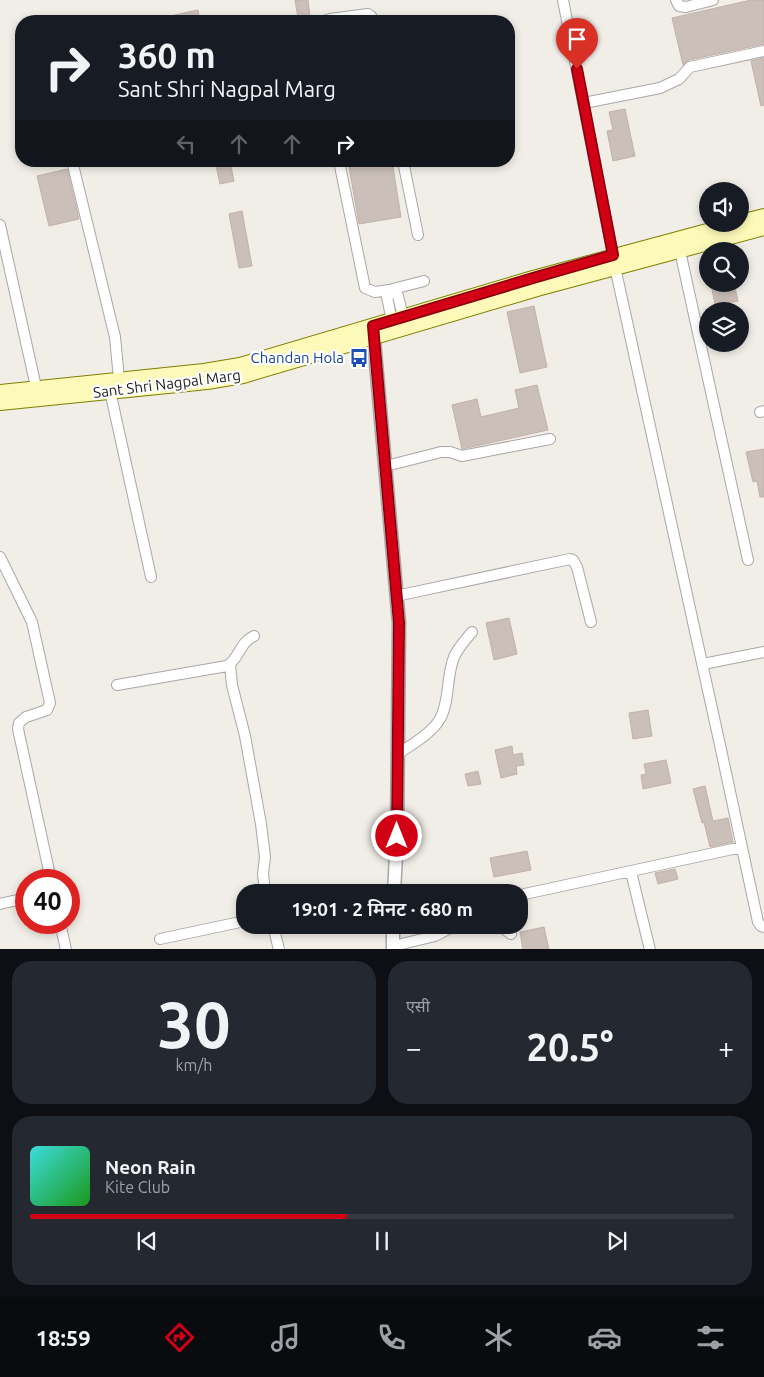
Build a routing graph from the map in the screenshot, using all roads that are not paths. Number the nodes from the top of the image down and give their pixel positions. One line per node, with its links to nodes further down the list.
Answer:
1 (564, 0): 5 (street)
2 (676, 0): 3 (street)
3 (713, 0)
4 (764, 51): 5 (street)
5 (584, 103): 16 (street)
6 (73, 167): 21 (street)
7 (340, 167): 18 (street)
8 (404, 167): 14 (street)
9 (764, 216): 10 (main road)
10 (749, 220)
11 (0, 225): 22 (street)
12 (764, 228): 15 (main road, Sant Shri Nagpal Marg)
13 (707, 232): 16 (main road, Sant Shri Nagpal Marg)
14 (418, 235)
15 (680, 251): 16 (main road, Sant Shri Nagpal Marg); 29 (street)
16 (614, 261): 19 (main road, Sant Shri Nagpal Marg); 20 (main road, Sant Shri Nagpal Marg); 36 (street)
17 (424, 280): 18 (street)
18 (390, 292): 19 (street)
19 (398, 319): 20 (main road, Sant Shri Nagpal Marg)
20 (374, 332): 21 (main road, Sant Shri Nagpal Marg); 23 (main road, Sant Shri Nagpal Marg); 27 (street)
21 (119, 379): 22 (main road, Sant Shri Nagpal Marg)
22 (36, 387): 24 (main road, Sant Shri Nagpal Marg)
23 (110, 391): 25 (main road, Sant Shri Nagpal Marg); 30 (street)
24 (0, 392)
25 (0, 403)
26 (550, 439): 27 (street)
27 (386, 466): 31 (street)
28 (0, 557): 41 (street)
29 (748, 560)
30 (151, 576)
31 (396, 596): 32 (street); 39 (street)
32 (591, 622)
33 (472, 632): 39 (street)
34 (254, 636): 37 (street)
35 (764, 652): 36 (street)
36 (703, 664): 40 (street)
37 (230, 665): 38 (street); 43 (street)
38 (117, 685)
39 (398, 754): 44 (street)
40 (742, 847): 42 (street); 49 (street)
41 (49, 869)
42 (631, 872): 45 (street); 58 (street)
43 (264, 884)
44 (394, 884)
45 (528, 893)
46 (15, 901): 47 (street)
47 (0, 904)
48 (236, 923): 54 (street)
49 (764, 927)
50 (63, 934): 56 (street)
51 (275, 934): 57 (street)
52 (393, 934): 55 (street)
53 (439, 934): 55 (street)
54 (160, 939)
55 (393, 948)
56 (66, 949)
57 (279, 949)
58 (650, 949)

